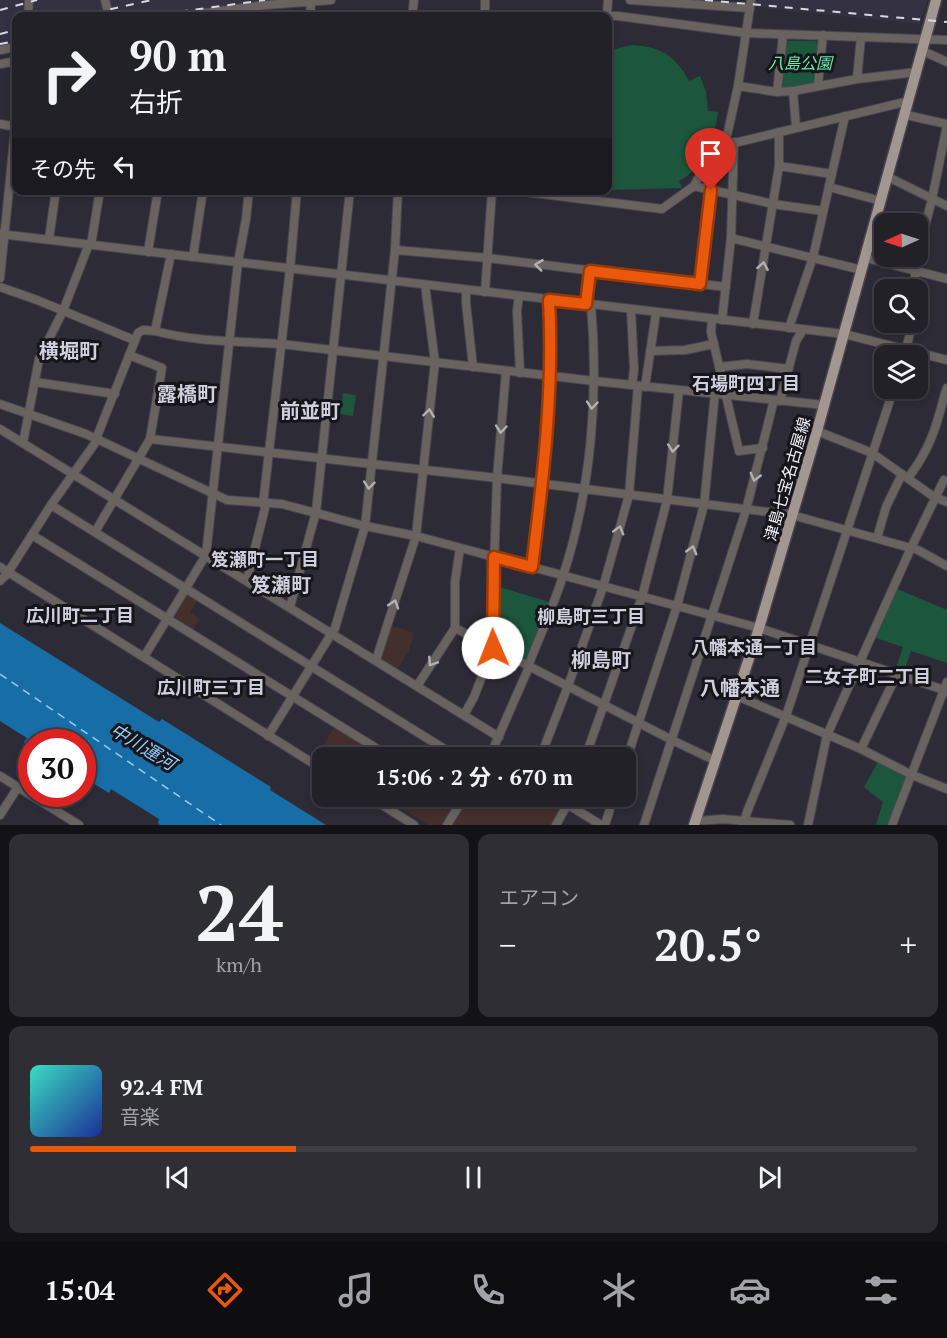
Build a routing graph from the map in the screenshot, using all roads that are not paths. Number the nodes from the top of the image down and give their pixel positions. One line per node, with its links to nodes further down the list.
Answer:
1 (331, 0): 4 (street)
2 (630, 0): 6 (street)
3 (936, 0): 14 (main road, 津島七宝名古屋線)
4 (311, 2): 5 (street); 8 (street)
5 (265, 3): 7 (street)
6 (750, 4): 10 (street)
7 (226, 12)
8 (310, 12)
9 (612, 16): 10 (street)
10 (746, 33): 11 (street); 20 (street)
11 (783, 35): 12 (street); 22 (street)
12 (823, 35): 13 (street); 21 (street)
13 (861, 37): 14 (street); 19 (street)
14 (926, 39): 15 (street); 16 (main road, 津島七宝名古屋線)
15 (947, 40)
16 (923, 51): 17 (street); 18 (main road, 津島七宝名古屋線)
17 (947, 62)
18 (917, 72): 19 (street); 24 (main road, 津島七宝名古屋線)
19 (857, 79): 21 (street)
20 (738, 86): 22 (street); 31 (street)
21 (818, 86): 23 (street)
22 (777, 92): 23 (street)
23 (793, 92): 28 (street)
24 (909, 101): 25 (main road, 津島七宝名古屋線); 26 (street)
25 (906, 114): 27 (street); 35 (main road, 津島七宝名古屋線)
26 (845, 116): 28 (street); 34 (street)
27 (947, 125): 50 (street)
28 (796, 127): 29 (street)
29 (779, 132): 30 (street); 33 (street)
30 (734, 142): 31 (street); 49 (street)
31 (725, 145): 36 (street)
32 (12, 163): 52 (street)
33 (779, 166): 34 (street); 53 (street)
34 (832, 174): 37 (street)
35 (888, 177): 50 (street); 51 (main road, 津島七宝名古屋線)
36 (694, 186): 38 (street); 48 (street)
37 (829, 188): 51 (street); 55 (street)
38 (711, 190): 49 (street); 79 (street)
39 (55, 195): 59 (street)
40 (99, 195): 60 (street)
41 (157, 195): 63 (street)
42 (202, 195): 65 (street)
43 (248, 195): 69 (street)
44 (297, 195): 70 (street)
45 (350, 195): 74 (street)
46 (398, 195): 62 (street)
47 (492, 195): 67 (street)
48 (550, 195)
49 (734, 195): 53 (street); 58 (street)
50 (932, 200): 54 (street); 56 (street)
51 (881, 201): 68 (main road, 津島七宝名古屋線)
52 (4, 204): 57 (street)
53 (773, 204): 55 (street); 61 (street)
54 (947, 206)
55 (823, 211): 66 (street)
56 (928, 216)
57 (2, 234): 59 (street); 76 (street)
58 (731, 238): 61 (street); 82 (street)
59 (49, 239): 60 (street)
60 (90, 245): 63 (street); 89 (street)
61 (766, 246): 66 (street); 93 (street, one-way to 61)
62 (395, 250): 67 (street); 78 (street)
63 (148, 252): 64 (street)
64 (171, 254): 65 (street); 95 (street)
65 (194, 257): 69 (street)
66 (813, 257): 72 (street); 94 (street)
67 (488, 258): 73 (street, one-way to 67); 84 (street)
68 (866, 258): 71 (street); 72 (main road, 津島七宝名古屋線)
69 (238, 262): 70 (street); 99 (street)
70 (290, 269): 74 (street); 101 (street)
71 (915, 269): 75 (street); 77 (street)
72 (862, 270): 97 (main road, 津島七宝名古屋線)
73 (590, 271): 79 (street); 87 (street)
74 (342, 275): 78 (street); 103 (street)
75 (946, 276)
76 (0, 278)
77 (915, 279)
78 (392, 281): 80 (street); 106 (street)
79 (700, 284): 82 (street)
80 (425, 285): 83 (street); 109 (street)
81 (0, 287): 89 (street)
82 (726, 287): 92 (street)
83 (466, 290): 84 (street); 110 (street)
84 (485, 292): 85 (street)
85 (519, 296): 86 (street); 114 (street)
86 (549, 300): 87 (street); 115 (street)
87 (588, 304): 88 (street); 116 (street)
88 (631, 310): 90 (street); 118 (street)
89 (63, 311): 98 (street); 117 (street)
90 (656, 313): 91 (street); 104 (street)
91 (712, 319): 92 (street); 100 (street)
92 (722, 320): 93 (street)
93 (753, 324): 94 (street)
94 (789, 328): 96 (street)
95 (155, 330): 98 (street); 99 (street)
96 (803, 330): 97 (street); 112 (street)
97 (844, 334): 102 (street); 127 (main road, 津島七宝名古屋線)
98 (134, 340): 105 (street)
99 (231, 340): 101 (street); 134 (street)
100 (714, 344): 104 (street); 111 (street)
101 (281, 345): 103 (street); 136 (street)
102 (881, 345)
103 (334, 351): 106 (street); 138 (street)
104 (650, 351): 118 (street)
105 (129, 355): 122 (street); 132 (street)
106 (383, 356): 109 (street); 140 (street)
107 (928, 356): 108 (street)
108 (947, 360)
109 (435, 362): 110 (street); 141 (street, one-way to 109)
110 (473, 367): 113 (street)
111 (719, 367): 112 (street); 123 (street)
112 (788, 369): 125 (street)
113 (506, 371): 114 (street); 144 (street, one-way to 144)
114 (520, 373): 115 (street)
115 (549, 376): 116 (street); 146 (street)
116 (594, 381): 118 (street); 147 (street, one-way to 147)
117 (34, 382): 122 (street); 128 (street)
118 (639, 386): 120 (street); 149 (street)
119 (947, 388): 143 (street)
120 (679, 390): 121 (street); 152 (street, one-way to 152)
121 (715, 393): 123 (street); 156 (street)
122 (115, 394): 131 (street)
123 (726, 395): 125 (street); 135 (street)
124 (890, 399): 137 (street)
125 (777, 400): 127 (street); 135 (street)
126 (0, 404): 128 (street)
127 (824, 405): 130 (main road, 津島七宝名古屋線)
128 (29, 414): 131 (street); 133 (street)
129 (0, 429): 133 (street)
130 (817, 431): 137 (street); 159 (main road, 津島七宝名古屋線)
131 (97, 439): 139 (street); 142 (street)
132 (150, 439): 134 (street); 139 (street)
133 (23, 442): 142 (street)
134 (218, 447): 136 (street); 148 (street)
135 (763, 448): 157 (street, one-way to 157)
136 (270, 452): 138 (street); 154 (street)
137 (872, 453): 143 (street); 161 (street)
138 (322, 458): 140 (street); 158 (street)
139 (139, 460): 148 (street); 151 (street)
140 (371, 464): 141 (street); 160 (street, one-way to 160)
141 (423, 470): 144 (street); 164 (street)
142 (73, 473): 151 (street); 155 (street)
143 (905, 476): 150 (street); 165 (street)
144 (497, 478): 146 (street); 169 (street)
145 (944, 480): 150 (street)
146 (542, 485): 147 (street); 172 (street)
147 (585, 490): 149 (street); 174 (street)
148 (213, 495): 154 (street); 168 (street)
149 (629, 495): 152 (street); 178 (street, one-way to 149)
150 (934, 496): 153 (street); 167 (street)
151 (115, 499): 162 (street); 168 (street)
152 (667, 500): 156 (street); 179 (street)
153 (947, 502)
154 (265, 504): 158 (street); 176 (street)
155 (51, 505): 162 (street); 163 (street)
156 (704, 505): 157 (street); 180 (street, one-way to 156)
157 (746, 510): 159 (street); 182 (street)
158 (316, 512): 160 (street); 181 (street)
159 (792, 515): 161 (street); 185 (main road, 津島七宝名古屋線)
160 (365, 526): 164 (street); 186 (street)
161 (847, 531): 165 (street); 187 (street)
162 (95, 532): 177 (street)
163 (32, 535): 173 (street); 183 (street)
164 (416, 536): 166 (street); 190 (street, one-way to 164)
165 (878, 538): 167 (street)
166 (460, 548): 169 (street); 184 (street)
167 (910, 548): 170 (street); 191 (street)
168 (206, 555): 176 (street); 177 (street)
169 (494, 557): 172 (street); 188 (street)
170 (947, 566)
171 (0, 567): 173 (street)
172 (532, 567): 174 (street)
173 (8, 574): 175 (street); 189 (street)
174 (563, 576): 178 (street); 193 (street)
175 (0, 580)
176 (247, 580): 181 (street)
177 (186, 587): 183 (street); 192 (street)
178 (603, 587): 179 (street); 196 (street)
179 (642, 597): 180 (street); 200 (street)
180 (677, 606): 182 (street); 203 (street)
181 (290, 607): 186 (street)
182 (712, 616): 185 (street); 207 (street)
183 (168, 618): 189 (street); 198 (street)
184 (454, 628): 188 (street); 195 (street, one-way to 195)
185 (759, 628): 187 (street); 199 (main road, 津島七宝名古屋線)
186 (332, 633): 190 (street); 192 (street)
187 (810, 645): 191 (street); 202 (street)
188 (493, 648): 193 (street); 201 (street)
189 (144, 657): 204 (street)
190 (376, 660): 195 (street)
191 (859, 661): 194 (street); 205 (street)
192 (312, 666): 198 (street); 209 (street)
193 (529, 666): 196 (street); 206 (street)
194 (897, 674): 197 (street); 214 (street)
195 (417, 686): 201 (street)
196 (568, 686): 200 (street); 211 (street)
197 (946, 688): 217 (street)
198 (293, 696): 204 (street); 208 (street)
199 (737, 696): 202 (street); 215 (main road, 津島七宝名古屋線)
200 (603, 705): 203 (street); 212 (street)
201 (464, 715): 206 (street)
202 (786, 716): 205 (street); 229 (street)
203 (638, 723): 207 (street); 213 (street)
204 (268, 735): 216 (street)
205 (827, 735): 214 (street); 237 (street)
206 (499, 737): 210 (street)
207 (672, 741): 215 (street); 235 (street)
208 (374, 747)
209 (441, 747)
210 (494, 747)
211 (544, 747)
212 (589, 747)
213 (630, 747)
214 (861, 749): 217 (street)
215 (716, 761): 228 (main road, 津島七宝名古屋線)
216 (312, 763)
217 (912, 775): 220 (street); 238 (street)
218 (0, 776): 219 (street)
219 (18, 787): 227 (street)
220 (947, 789)
221 (50, 807): 230 (street)
222 (385, 807): 231 (street)
223 (456, 807): 232 (street)
224 (566, 807): 233 (street)
225 (578, 807): 234 (street)
226 (610, 807): 234 (street)
227 (0, 815)
228 (695, 823): 229 (street)
229 (744, 824): 236 (street)
230 (79, 825)
231 (414, 825)
232 (447, 825)
233 (556, 825)
234 (603, 825)
235 (644, 825)
236 (790, 825)
237 (808, 825)
238 (892, 825)

